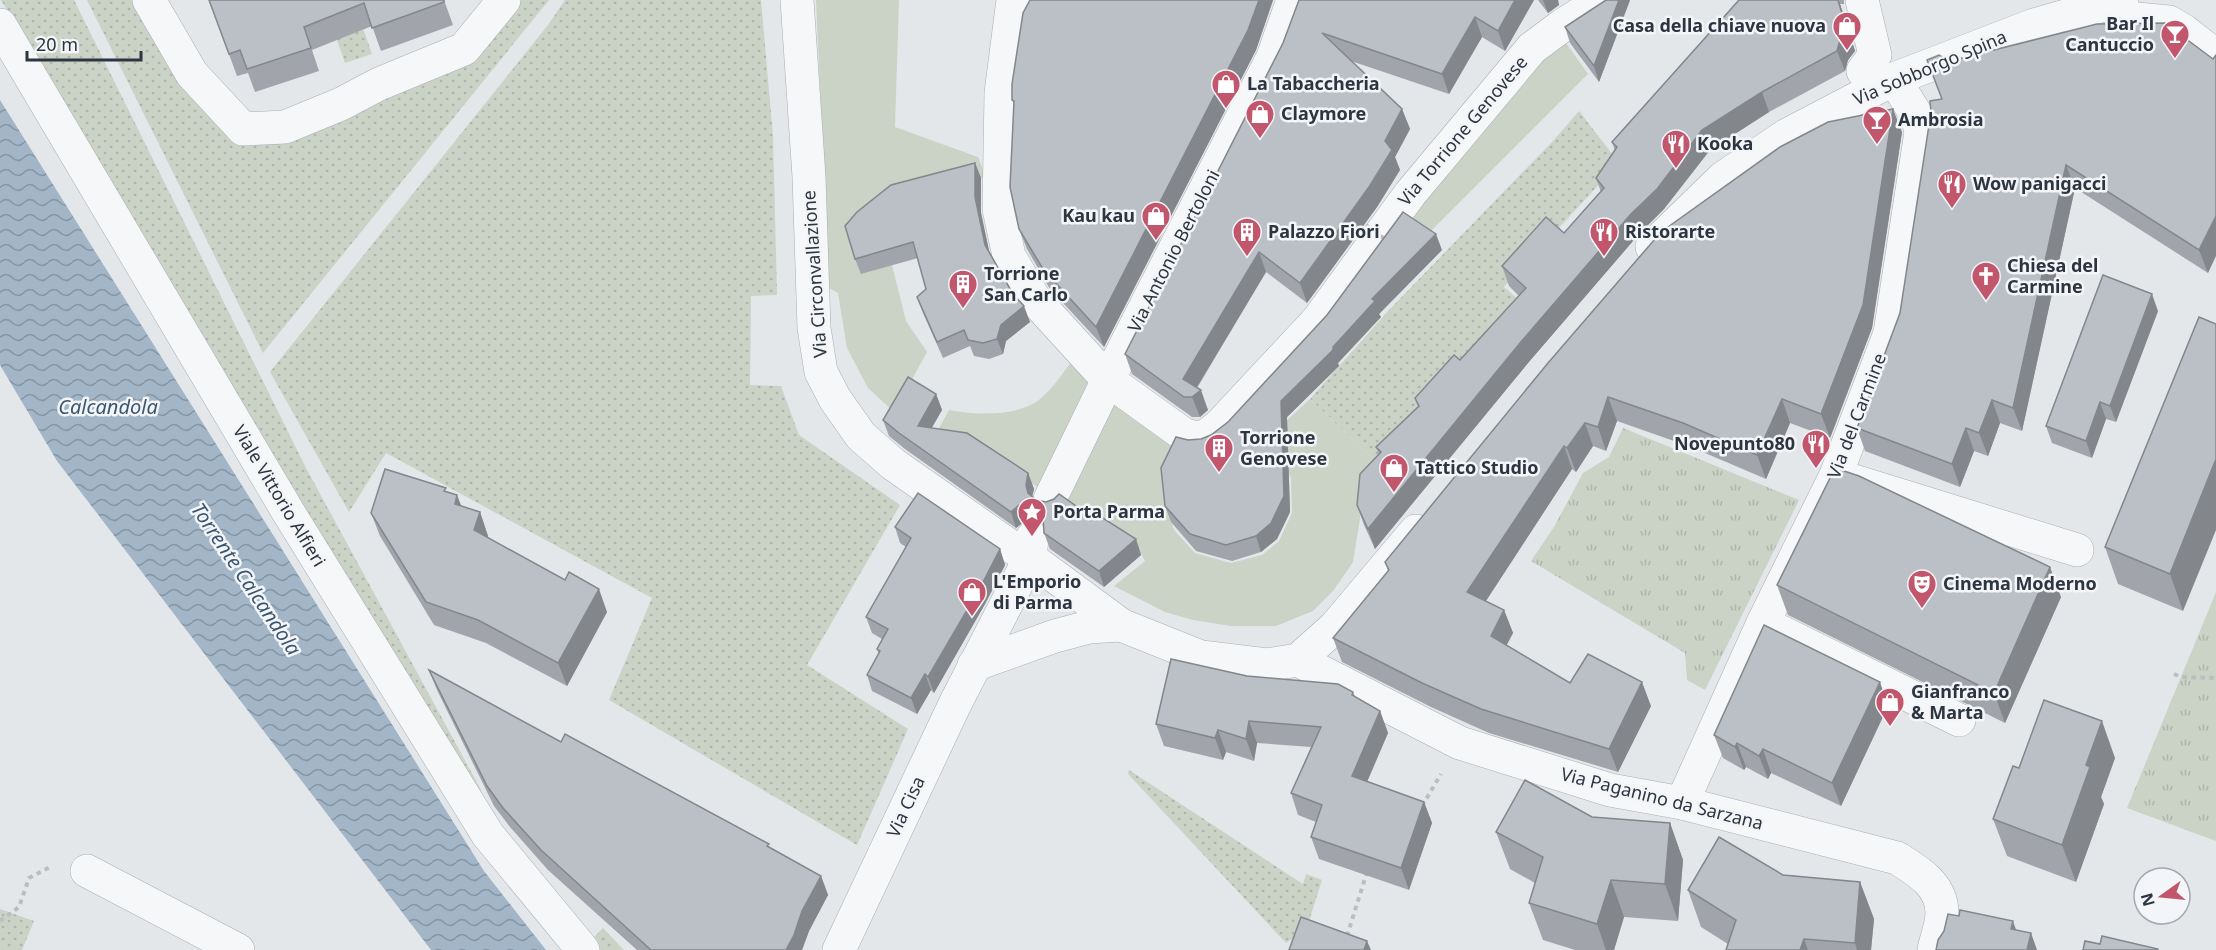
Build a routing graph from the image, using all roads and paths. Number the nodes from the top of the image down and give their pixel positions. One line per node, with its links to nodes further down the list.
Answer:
1 (149, 0): 2 (street)
2 (504, 0)
3 (797, 0): 18 (street, Via Circonvallazione)
4 (1013, 0): 14 (street)
5 (1293, 0): 14 (street, Via Antonio Bertoloni)
6 (1602, 0): 14 (street, Via Torrione Genovese)
7 (1862, 0): 11 (street)
8 (2130, 10): 10 (street); 12 (street, Via Sobborgo Spina)
9 (0, 26): 35 (street, Viale Vittorio Alfieri)
10 (2216, 56)
11 (1863, 71)
12 (1894, 79): 13 (street, Via Sobborgo Spina); 15 (street, Via del Carmine)
13 (1631, 272)
14 (1108, 380): 16 (street, Via Antonio Bertoloni)
15 (1836, 475): 19 (street); 20 (street, Via del Carmine)
16 (1050, 499)
17 (1432, 512): 22 (street)
18 (1031, 548): 21 (street); 23 (street, Via Cisa)
19 (2077, 550)
20 (1763, 623): 26 (street); 28 (street, Via del Carmine)
21 (1121, 625): 22 (street); 23 (street)
22 (1298, 660): 27 (street, Via Paganino da Sarzana)
23 (974, 665): 36 (street, Via Cisa)
24 (2174, 674): 25 (path)
25 (2216, 678)
26 (1959, 720)
27 (1460, 743): 28 (street, Via Paganino da Sarzana); 29 (path)
28 (1682, 803): 37 (street, Via Paganino da Sarzana)
29 (1420, 809)
30 (1370, 864): 33 (path)
31 (87, 871): 32 (path); 34 (street)
32 (0, 921)
33 (1344, 942)
34 (238, 950)
35 (583, 950)
36 (839, 950)
37 (1934, 950)

